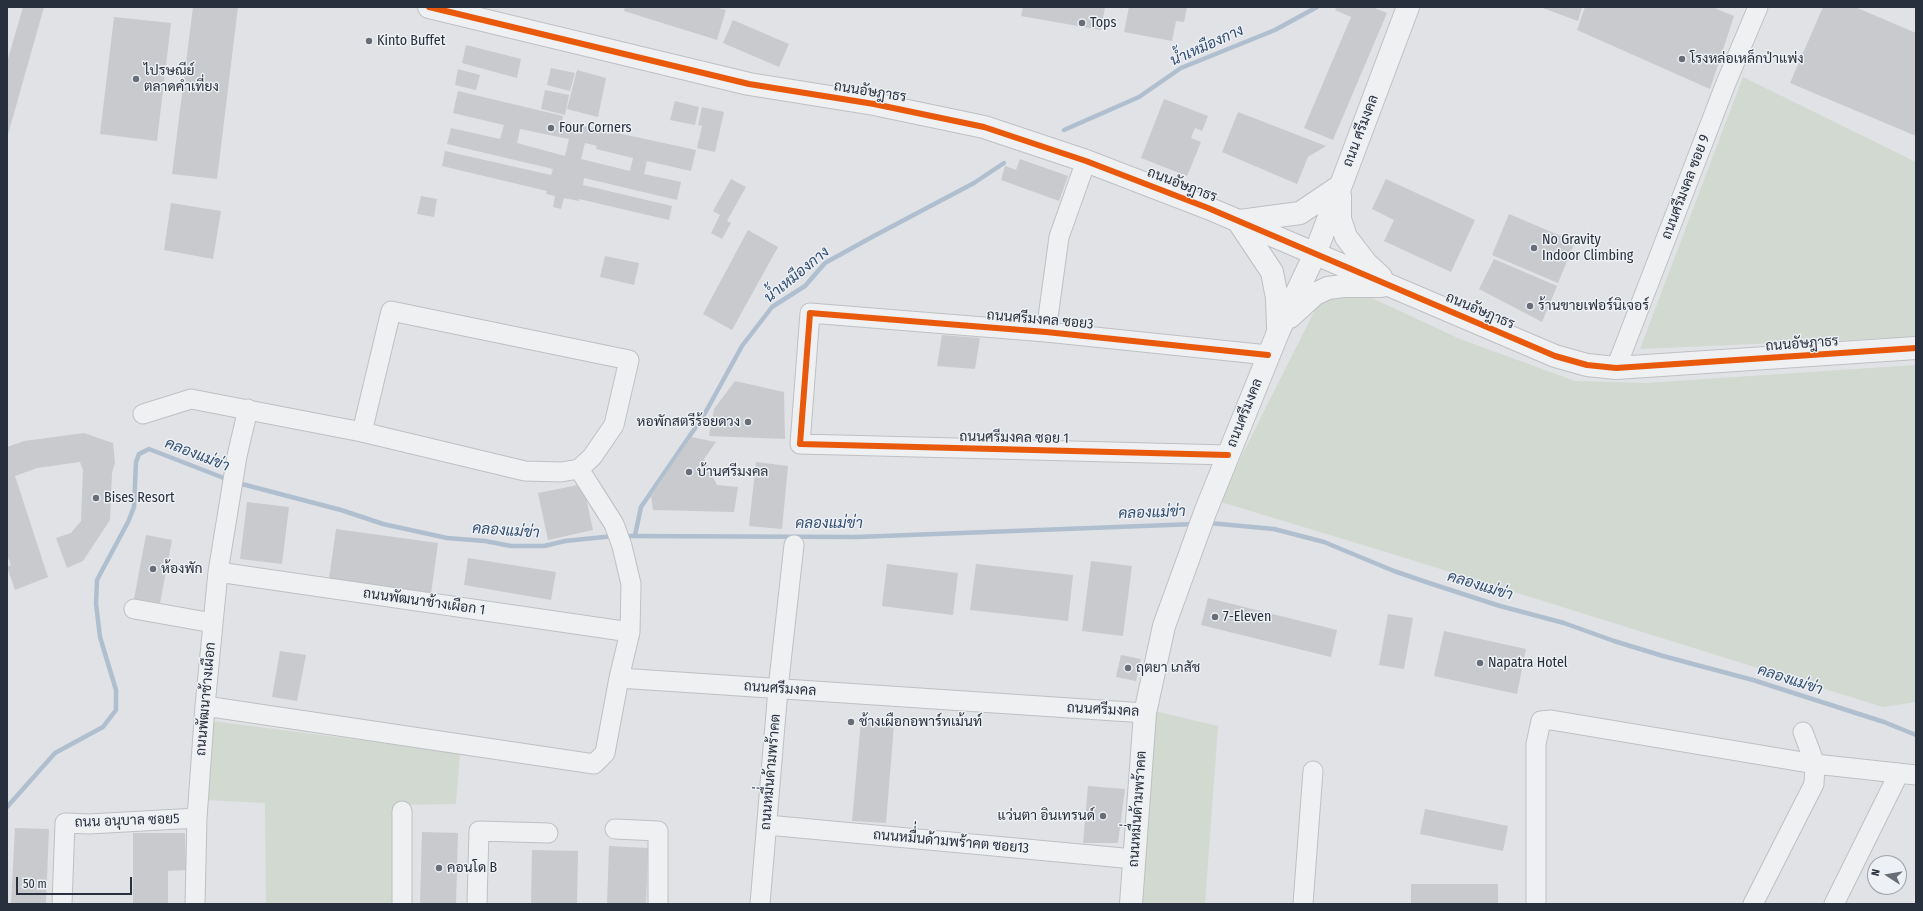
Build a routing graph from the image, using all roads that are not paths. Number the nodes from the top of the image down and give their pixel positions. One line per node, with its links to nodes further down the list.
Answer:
1 (429, 7): 4 (street, ถนนอัษฎาธร)
2 (1408, 7): 5 (street, ถนน ศรีมงคล)
3 (1758, 7): 13 (street, ถนนศรีมงคล ซอย 9)
4 (1086, 161): 6 (street, ถนนอัษฎาธร); 10 (street)
5 (1340, 186): 6 (street); 7 (street, ถนน ศรีมงคล); 8 (street)
6 (1238, 221): 7 (street, ถนนอัษฎาธร); 9 (street)
7 (1315, 254): 8 (street, ถนนอัษฎาธร); 9 (street, ถนนศรีมงคล)
8 (1390, 286): 9 (street); 13 (street, ถนนอัษฎาธร)
9 (1279, 330): 12 (street, ถนนศรีมงคล)
10 (1046, 332): 12 (street, ถนนศรีมงคล ซอย3); 17 (street, ถนนศรีมงคล ซอย3)
11 (1916, 348): 13 (street, ถนนอัษฎาธร)
12 (1268, 355): 18 (street, ถนนศรีมงคล)
13 (1616, 368)
14 (248, 409): 15 (street); 16 (street); 21 (street, ถนนพัฒนาช้างเผือก)
15 (143, 414)
16 (362, 432): 19 (street); 19 (street)
17 (800, 444): 18 (street, ถนนศรีมงคล ซอย 1)
18 (1228, 455): 28 (street, ถนนศรีมงคล)
19 (579, 469): 24 (street)
20 (794, 545): 26 (street, ถนนหมื่่นด้ามพร้าคต)
21 (218, 572): 23 (street, ถนนพัฒนาช้างเผือก); 24 (street, ถนนพัฒนาช้างเผือก 1)
22 (134, 609): 23 (street)
23 (213, 623): 27 (street, ถนนพัฒนาช้างเผือก)
24 (630, 632): 25 (street)
25 (619, 678): 26 (street, ถนนศรีมงคล); 27 (street)
26 (778, 689): 28 (street, ถนนศรีมงคล); 35 (street, ถนนหมื่่นด้ามพร้าคต)
27 (205, 706): 34 (street, ถนนพัฒนาช้างเผือก)
28 (1145, 713): 38 (street, ถนนหมื่่นด้ามพร้าคต)
29 (1803, 732): 30 (street)
30 (1815, 764): 32 (street); 47 (street); 48 (street)
31 (1313, 771): 46 (street)
32 (1908, 774): 49 (street)
33 (402, 811): 41 (street)
34 (197, 818): 39 (street, ถนน อนุบาล ซอย5); 40 (street, ถนนพัฒนาช้างเผือก)
35 (767, 825): 38 (street, ถนนหมื่่นด้ามพร้าคต ซอย13); 44 (street, ถนนหมื่่นด้ามพร้าคต)
36 (615, 829): 43 (street)
37 (548, 833): 42 (street)
38 (1134, 859): 45 (street, ถนนหมื่่นด้ามพร้าคต)
39 (62, 904)
40 (195, 904)
41 (402, 904)
42 (477, 904)
43 (658, 904)
44 (760, 904)
45 (1131, 904)
46 (1302, 904)
47 (1536, 904)
48 (1753, 904)
49 (1834, 904)

